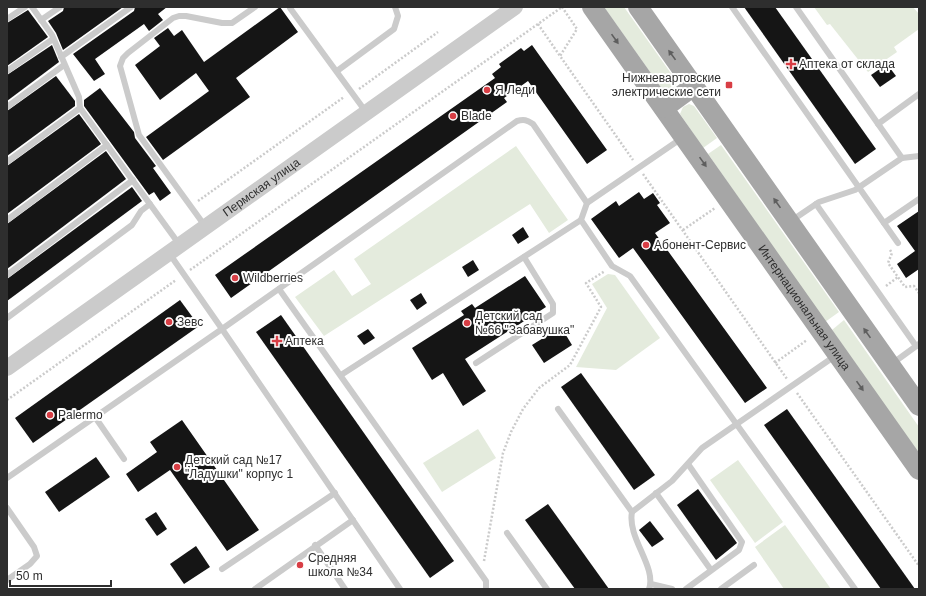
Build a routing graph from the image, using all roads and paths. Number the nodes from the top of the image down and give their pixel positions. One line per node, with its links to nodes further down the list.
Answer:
1 (25, 7): 14 (lane)
2 (32, 7): 15 (lane)
3 (60, 7): 15 (lane)
4 (131, 7): 20 (lane)
5 (255, 7): 44 (lane)
6 (395, 7): 23 (lane)
7 (515, 7): 30 (street, Пермская улица)
8 (562, 7): 16 (path); 19 (path)
9 (592, 7): 29 (main road, Интернациональная улица, one-way to 29)
10 (638, 7): 24 (main road, one-way to 10)
11 (732, 7): 39 (lane)
12 (796, 7): 31 (lane)
13 (290, 8): 23 (lane)
14 (7, 19)
15 (41, 20): 18 (lane)
16 (538, 24): 19 (path); 55 (path)
17 (438, 32): 25 (path)
18 (53, 38): 20 (lane); 22 (lane)
19 (560, 56): 37 (path)
20 (61, 57): 21 (lane)
21 (64, 65): 27 (lane); 28 (lane)
22 (7, 71)
23 (337, 72): 25 (lane)
24 (694, 86): 29 (main road); 47 (main road, one-way to 24)
25 (352, 93): 30 (lane); 44 (path)
26 (919, 94): 31 (lane)
27 (7, 107)
28 (80, 108): 33 (lane); 36 (lane)
29 (664, 108): 32 (main road, Интернациональная улица)
30 (367, 113): 49 (street, Пермская улица)
31 (878, 124): 35 (lane)
32 (684, 136): 37 (lane); 62 (main road, Интернациональная улица, one-way to 62)
33 (108, 145): 38 (lane); 45 (lane)
34 (919, 156): 35 (lane)
35 (902, 158): 39 (lane)
36 (7, 162)
37 (639, 168): 41 (lane); 67 (path)
38 (133, 180): 42 (lane); 56 (lane)
39 (859, 188): 43 (lane); 48 (lane)
40 (919, 198): 48 (lane)
41 (588, 203): 46 (lane); 57 (lane)
42 (150, 204): 52 (lane); 59 (lane)
43 (816, 204): 47 (lane); 61 (lane)
44 (190, 206): 49 (lane)
45 (7, 220)
46 (581, 220): 53 (lane); 54 (lane)
47 (790, 222): 64 (main road, one-way to 47)
48 (884, 223): 50 (lane)
49 (206, 227): 52 (street, Пермская улица)
50 (898, 243)
51 (888, 247): 58 (path)
52 (174, 249): 55 (lane); 65 (street, Пермская улица)
53 (524, 257): 63 (lane); 66 (lane)
54 (612, 266): 72 (lane); 88 (path)
55 (184, 274): 60 (lane); 68 (path)
56 (7, 275)
57 (279, 289): 60 (lane); 66 (lane)
58 (919, 293)
59 (7, 318)
60 (222, 329): 71 (lane); 77 (lane)
61 (917, 345): 64 (lane)
62 (838, 354): 67 (lane); 75 (main road, Интернациональная улица, one-way to 75)
63 (476, 363)
64 (890, 365): 69 (main road)
65 (7, 368)
66 (341, 375): 88 (lane)
67 (792, 386): 72 (lane); 85 (path)
68 (7, 400)
69 (919, 406)
70 (558, 409): 80 (lane)
71 (95, 417): 73 (lane); 76 (lane)
72 (737, 424): 74 (lane); 99 (lane)
73 (124, 459)
74 (688, 464): 78 (lane); 87 (lane)
75 (919, 470)
76 (7, 478)
77 (335, 493): 81 (lane); 86 (lane)
78 (656, 493): 80 (lane); 87 (lane)
79 (7, 508): 89 (lane)
80 (632, 512): 90 (lane)
81 (353, 520): 83 (lane); 93 (lane)
82 (507, 533): 95 (lane)
83 (315, 546): 91 (lane); 92 (lane)
84 (754, 565): 98 (lane)
85 (919, 566)
86 (222, 569)
87 (711, 570): 97 (lane)
88 (482, 575): 94 (lane)
89 (7, 580)
90 (650, 586): 96 (lane)
91 (255, 589)
92 (346, 589)
93 (400, 589)
94 (486, 589)
95 (547, 589)
96 (672, 589)
97 (686, 589)
98 (720, 589)
99 (855, 589)

